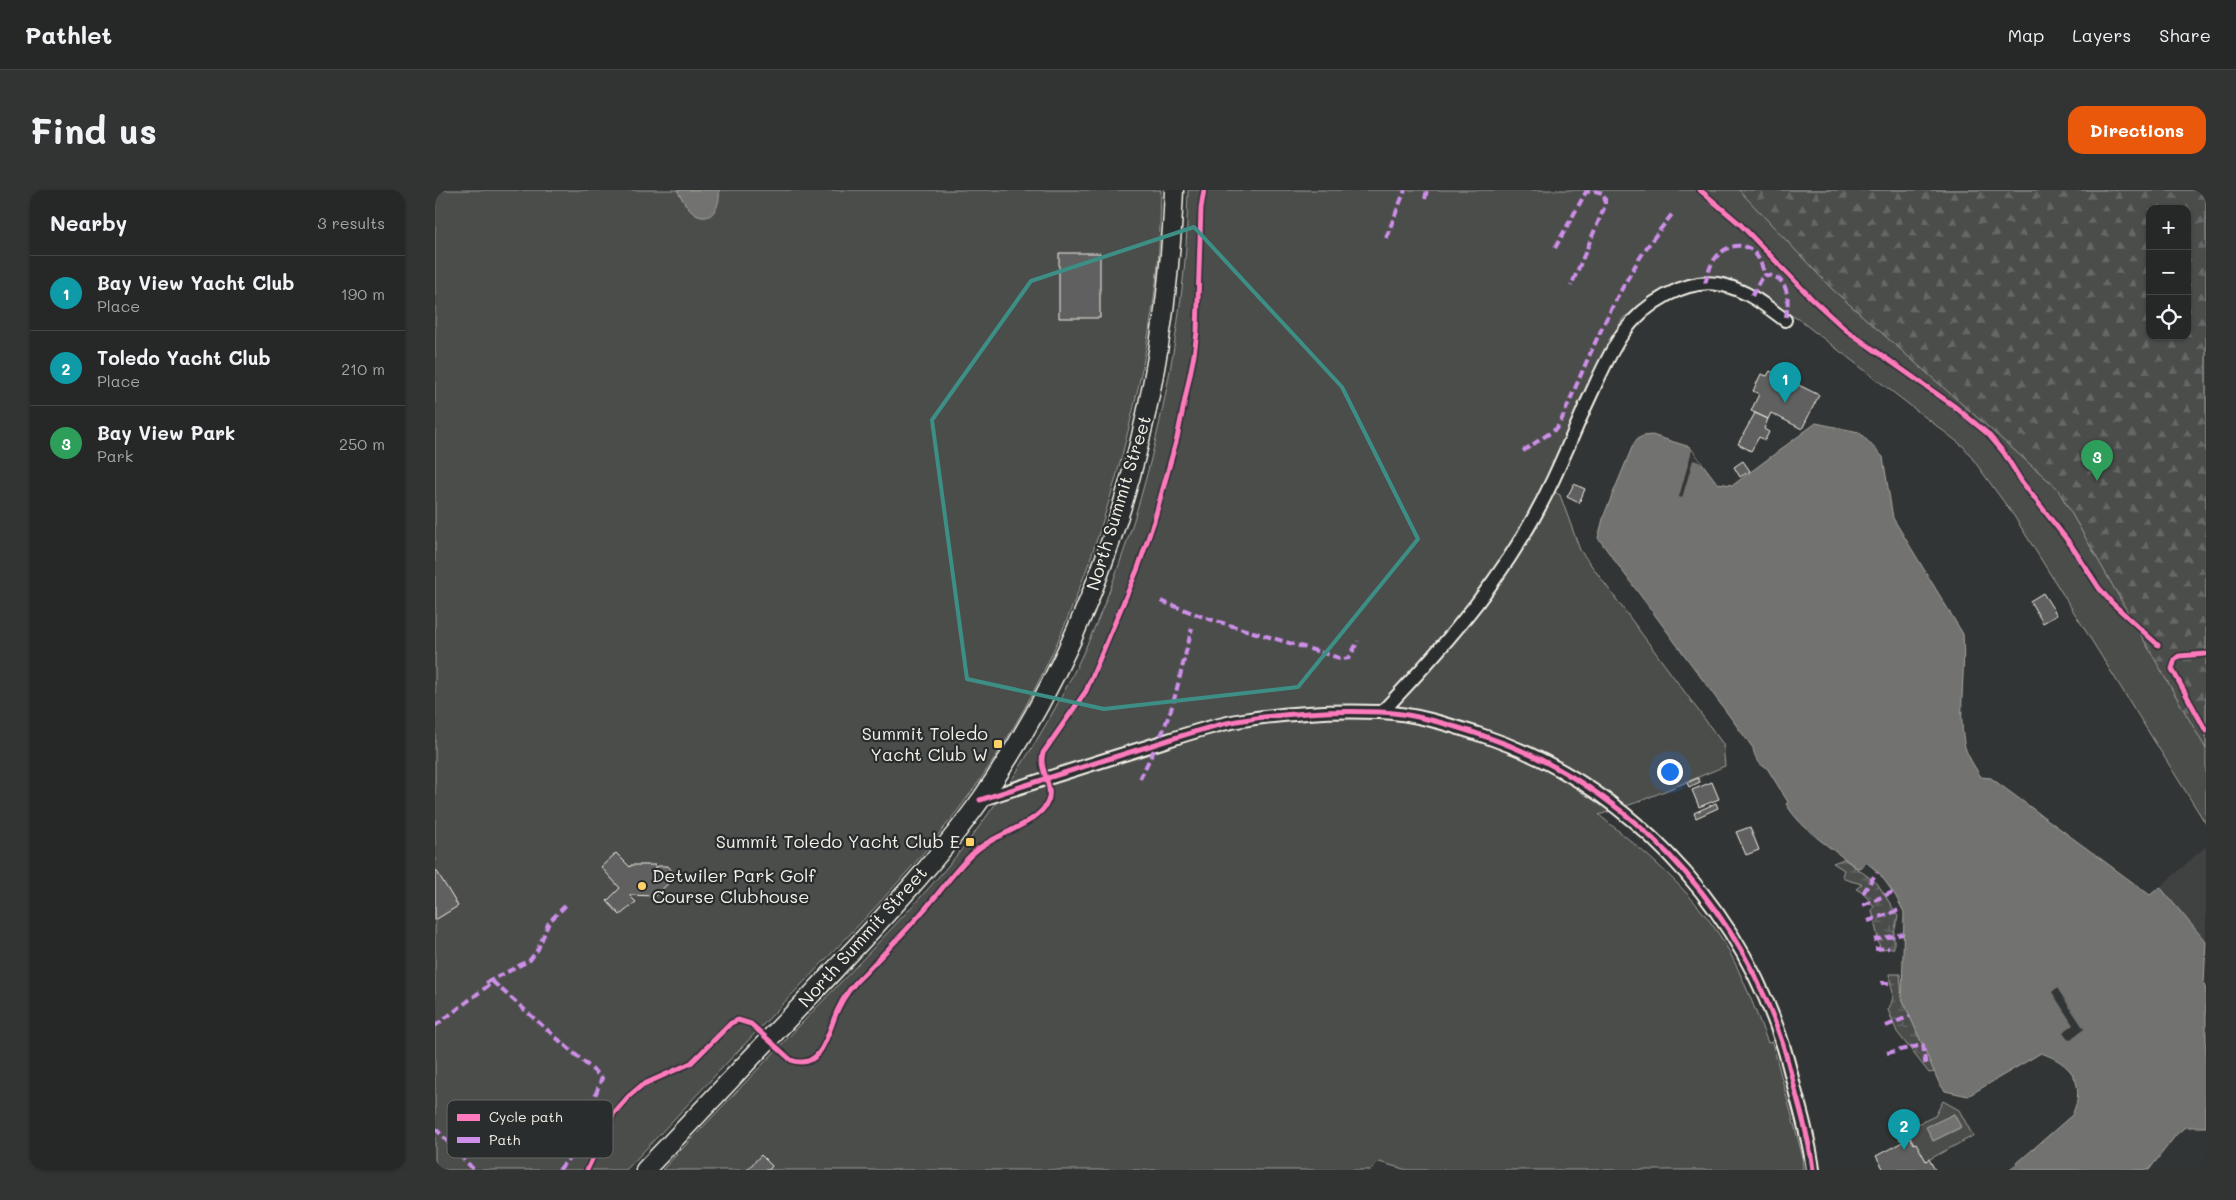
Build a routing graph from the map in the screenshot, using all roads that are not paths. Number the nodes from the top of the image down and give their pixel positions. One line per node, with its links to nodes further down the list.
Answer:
1 (1174, 190): 4 (main road, North Summit Street)
2 (1785, 320): 3 (street)
3 (1382, 712): 4 (street); 6 (street)
4 (980, 800): 5 (main road, North Summit Street)
5 (645, 1170)
6 (1813, 1170)

